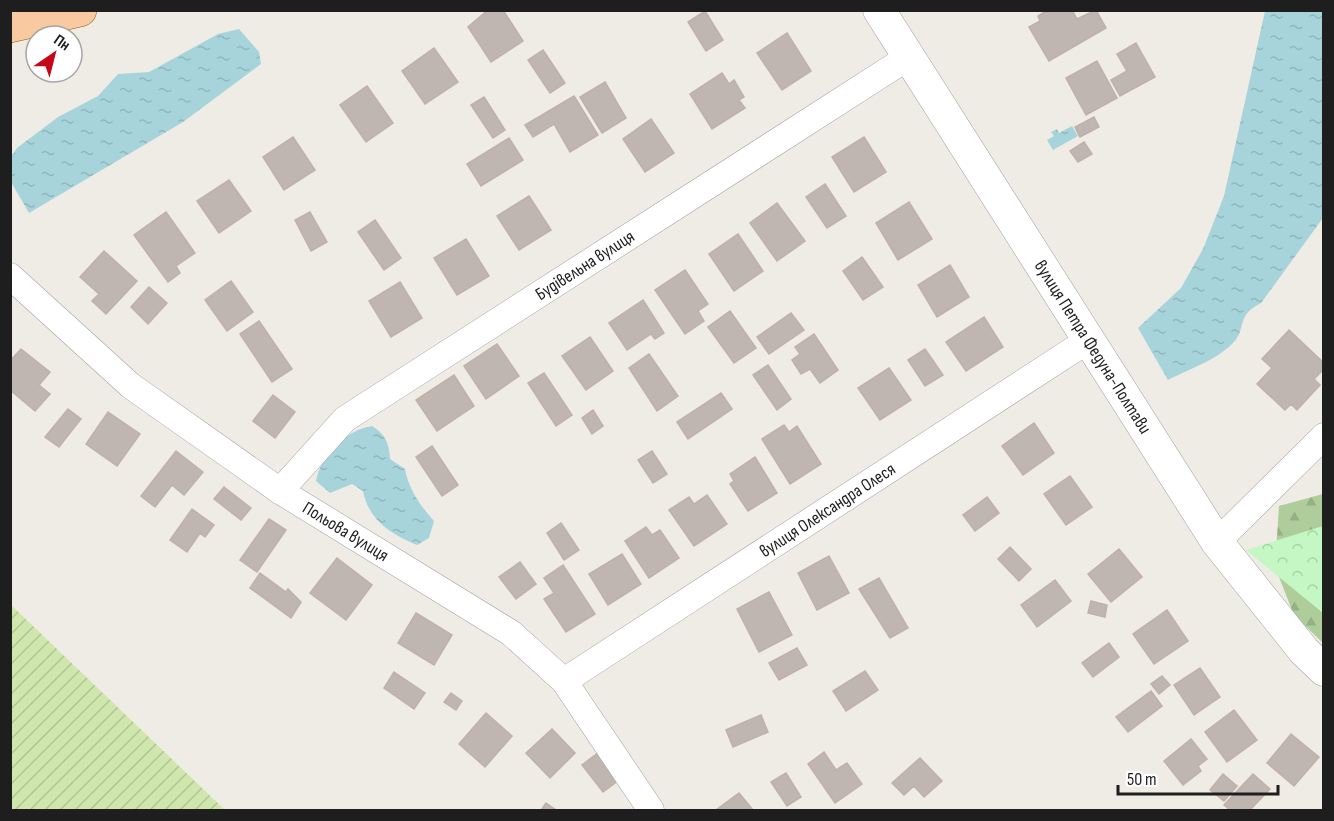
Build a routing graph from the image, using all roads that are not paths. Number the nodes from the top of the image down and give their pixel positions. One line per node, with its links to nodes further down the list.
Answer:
1 (80, 10): 3 (main road)
2 (879, 10): 4 (street, вулиця Петра Федуна-Полтави)
3 (10, 26)
4 (907, 58): 6 (street, вулиця Петра Федуна-Полтави); 8 (street, Будівельна вулиця)
5 (10, 276): 8 (street, Польова вулиця)
6 (1090, 339): 9 (street, вулиця Петра Федуна-Полтави); 11 (street, вулиця Олександра Олеся)
7 (1323, 436): 9 (street)
8 (280, 491): 11 (street, Польова вулиця)
9 (1217, 542): 10 (street, вулиця Петра Федуна-Полтави)
10 (1323, 670)
11 (564, 681): 12 (street, Польова вулиця)
12 (651, 810)

